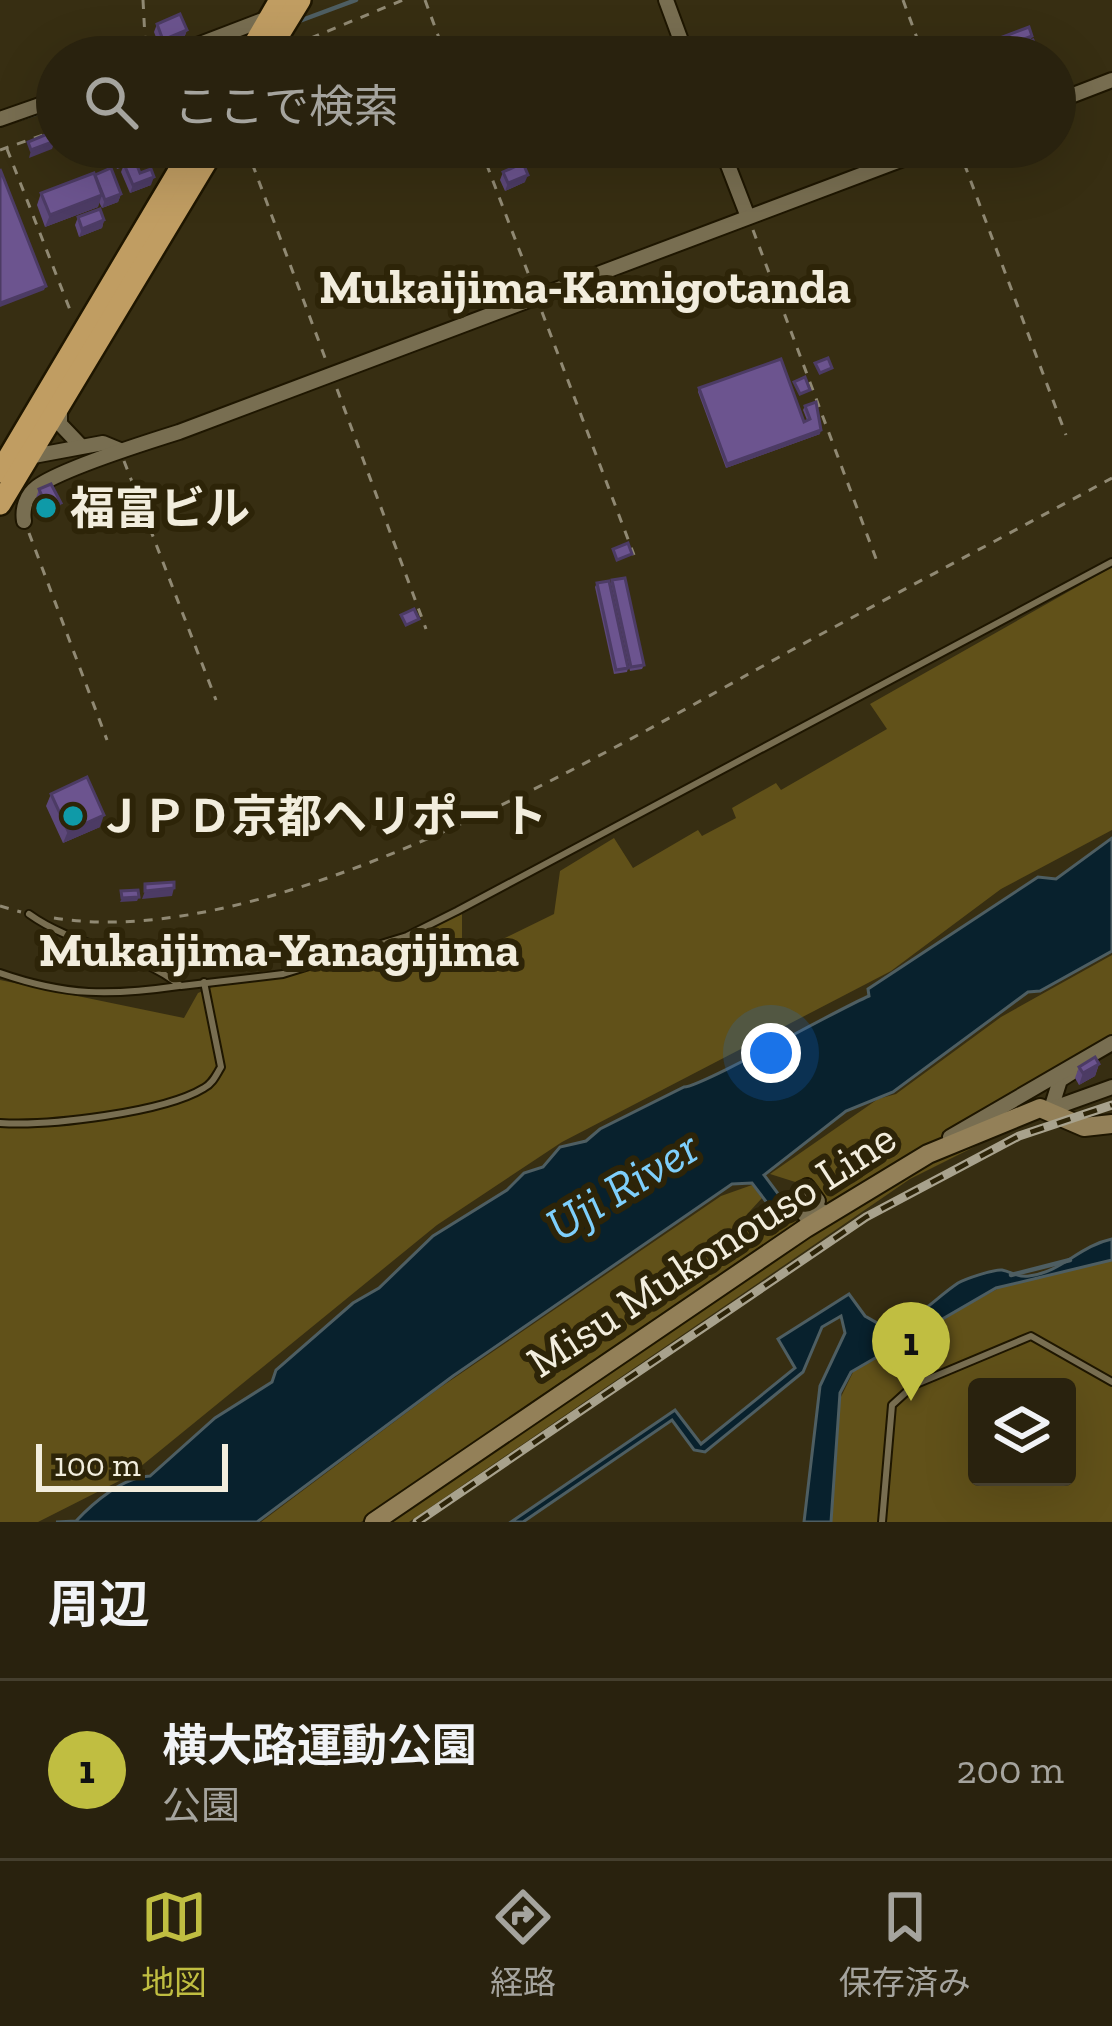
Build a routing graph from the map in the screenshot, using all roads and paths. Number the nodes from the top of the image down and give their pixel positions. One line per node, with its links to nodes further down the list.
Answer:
1 (143, 0): 7 (path)
2 (403, 0): 9 (path)
3 (425, 0): 10 (path)
4 (666, 0): 11 (street)
5 (903, 0): 12 (path)
6 (281, 11): 8 (street)
7 (145, 36)
8 (218, 36)
9 (312, 36)
10 (438, 36)
11 (679, 36)
12 (916, 36)
13 (1112, 80): 14 (street)
14 (1076, 94)
15 (36, 106): 16 (street)
16 (0, 118)
17 (36, 137): 18 (path)
18 (3, 149): 28 (path)
19 (180, 168): 28 (highway)
20 (202, 168): 30 (highway)
21 (254, 168): 29 (path)
22 (488, 168): 27 (path)
23 (729, 168): 26 (street)
24 (879, 168): 26 (street)
25 (966, 168): 31 (path)
26 (748, 218): 27 (street); 41 (path)
27 (537, 297): 29 (street); 39 (path)
28 (80, 336): 35 (highway)
29 (331, 375): 33 (street); 42 (path)
30 (60, 406): 32 (street); 34 (highway)
31 (1066, 435)
32 (80, 445): 33 (street); 34 (street)
33 (120, 450): 38 (street); 43 (path)
34 (28, 457): 37 (highway)
35 (0, 472)
36 (1112, 478): 46 (path)
37 (0, 504)
38 (24, 520): 44 (path)
39 (634, 555)
40 (1112, 562): 48 (lane)
41 (878, 564)
42 (426, 629)
43 (216, 700)
44 (107, 740)
45 (0, 906): 46 (path)
46 (29, 914): 49 (lane)
47 (0, 973): 49 (lane)
48 (204, 982): 49 (lane); 54 (lane)
49 (182, 986)
50 (1112, 1046): 51 (street); 53 (street)
51 (1050, 1079): 53 (street); 56 (street)
52 (1112, 1087): 53 (street)
53 (1051, 1109): 55 (main road); 58 (main road, Misu Mukonouso Line)
54 (0, 1123)
55 (1112, 1124)
56 (807, 1186)
57 (1112, 1382): 59 (lane)
58 (374, 1522)
59 (882, 1522)

